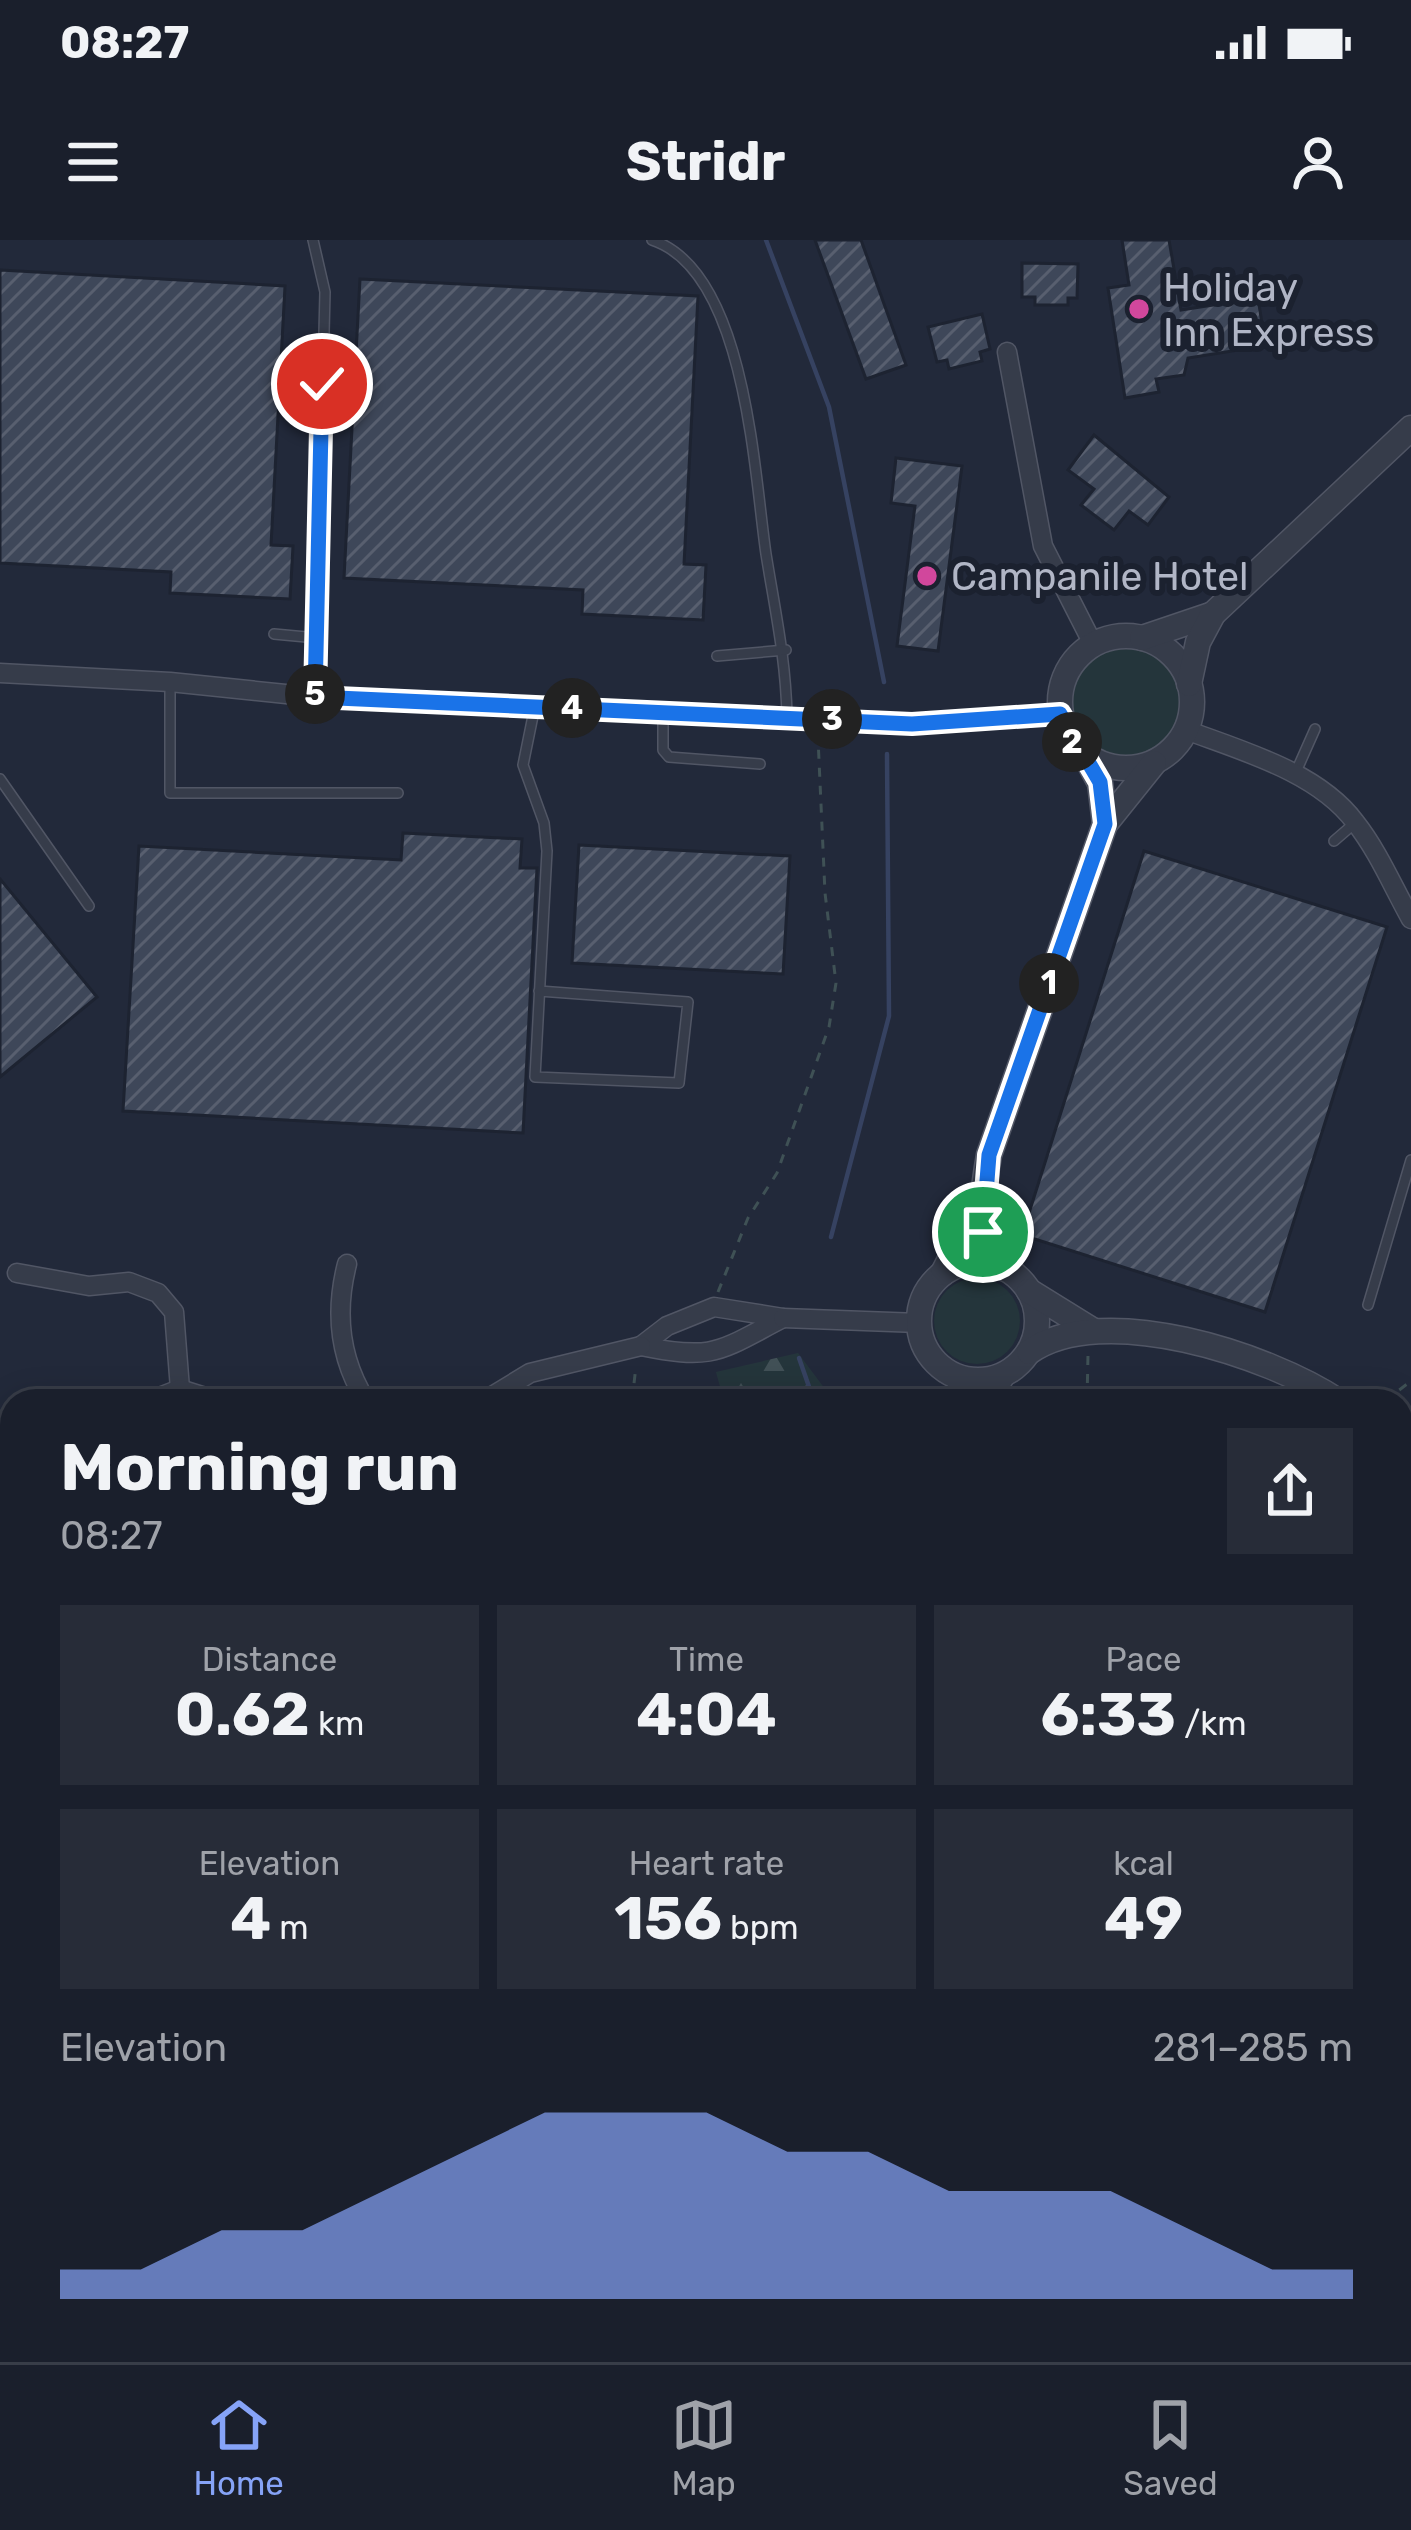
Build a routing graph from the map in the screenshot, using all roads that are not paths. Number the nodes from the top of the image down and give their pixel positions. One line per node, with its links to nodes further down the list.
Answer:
1 (313, 240): 7 (lane)
2 (652, 240): 10 (lane)
3 (1007, 352): 9 (street)
4 (1411, 428): 5 (street)
5 (1213, 614): 8 (street); 14 (street)
6 (274, 634): 7 (lane)
7 (317, 638): 15 (lane)
8 (1142, 638): 9 (street); 14 (street)
9 (1094, 644): 18 (street)
10 (786, 650): 11 (lane); 19 (lane)
11 (717, 656)
12 (0, 673): 13 (street)
13 (170, 682): 15 (street); 27 (lane)
14 (1190, 683): 21 (street)
15 (315, 697): 16 (street)
16 (535, 706): 17 (street); 33 (lane)
17 (663, 712): 19 (street); 24 (lane)
18 (1060, 714): 19 (street); 22 (street)
19 (788, 717)
20 (1315, 729): 25 (lane)
21 (1186, 730): 23 (street); 25 (street)
22 (1085, 755): 23 (street); 29 (street)
23 (1154, 763): 29 (street)
24 (760, 764)
25 (1294, 774): 28 (street)
26 (0, 779): 31 (lane)
27 (398, 793)
28 (1356, 822): 30 (lane); 32 (street)
29 (1105, 824): 35 (street)
30 (1334, 842)
31 (89, 906)
32 (1411, 919)
33 (539, 991): 33 (lane)
34 (1411, 1160): 41 (lane)
35 (982, 1195): 37 (street); 39 (street)
36 (347, 1264): 50 (street)
37 (1006, 1269): 39 (street); 40 (street)
38 (17, 1273): 49 (street)
39 (941, 1275): 43 (street)
40 (1029, 1292): 44 (street); 46 (street)
41 (1368, 1305)
42 (783, 1318): 43 (street); 45 (street); 45 (street)
43 (919, 1323): 48 (street)
44 (1090, 1337): 46 (street); 54 (street)
45 (641, 1346): 51 (street)
46 (1029, 1352): 47 (street)
47 (1007, 1373): 48 (street); 53 (street)
48 (951, 1374): 52 (street)
49 (180, 1389)
50 (360, 1389)
51 (504, 1389)
52 (962, 1389)
53 (998, 1389)
54 (1315, 1389)

